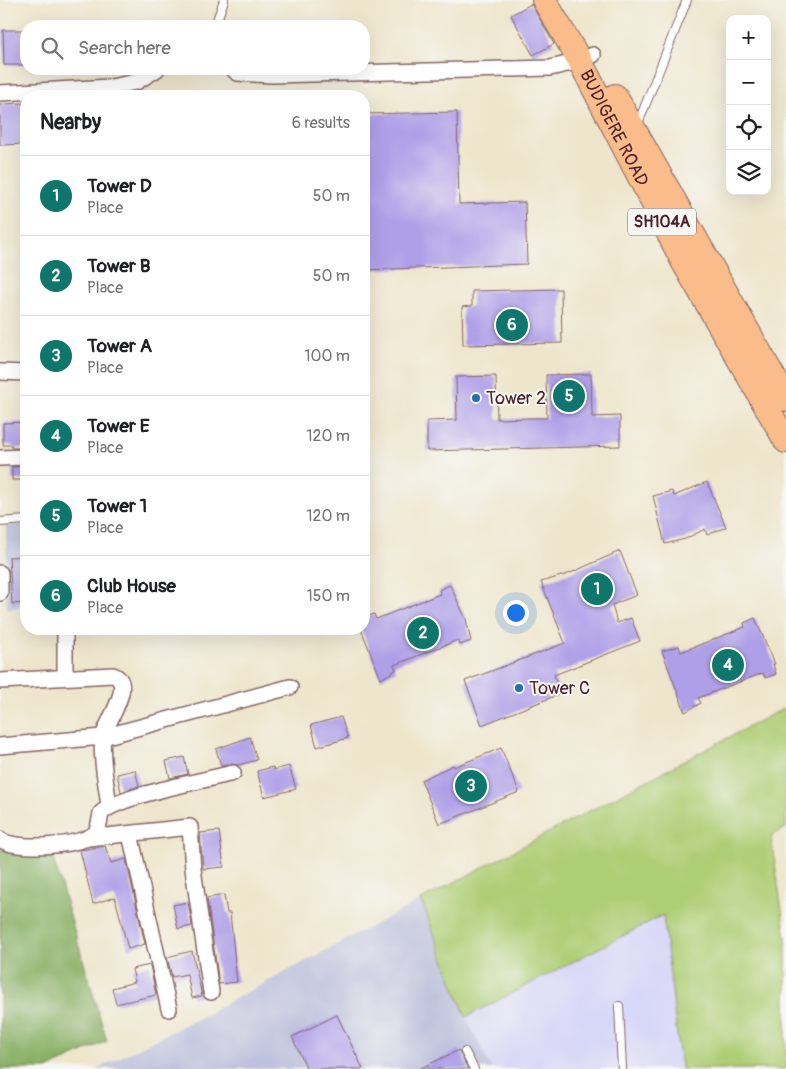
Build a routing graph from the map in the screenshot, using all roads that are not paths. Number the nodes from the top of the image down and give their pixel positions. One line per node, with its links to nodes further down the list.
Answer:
1 (224, 0): 5 (lane)
2 (544, 0): 6 (main road, BUDIGERE ROAD / SH104A)
3 (562, 0): 6 (main road, BUDIGERE ROAD / SH104A)
4 (687, 0): 12 (lane)
5 (218, 20)
6 (586, 58): 7 (street); 12 (main road, BUDIGERE ROAD / SH104A); 16 (main road, BUDIGERE ROAD / SH104A)
7 (370, 73)
8 (147, 75): 9 (street)
9 (79, 90)
10 (0, 93): 11 (street)
11 (20, 94)
12 (635, 133): 15 (main road, BUDIGERE ROAD / SH104A)
13 (0, 372): 14 (street)
14 (20, 372)
15 (786, 398)
16 (786, 441)
17 (20, 457): 18 (street)
18 (0, 458)
19 (20, 520): 20 (lane)
20 (0, 522)
21 (0, 573): 22 (street)
22 (0, 593)
23 (65, 635): 24 (street)
24 (65, 676): 25 (street); 27 (street)
25 (0, 681)
26 (290, 687): 27 (street)
27 (103, 737): 28 (street); 30 (street)
28 (0, 746)
29 (233, 773): 30 (street)
30 (109, 807): 32 (street)
31 (130, 834): 32 (street); 34 (street); 36 (street)
32 (88, 838): 33 (street)
33 (0, 839)
34 (211, 992)
35 (619, 1006): 39 (lane)
36 (168, 1009)
37 (465, 1052): 38 (lane)
38 (474, 1069)
39 (622, 1069)

